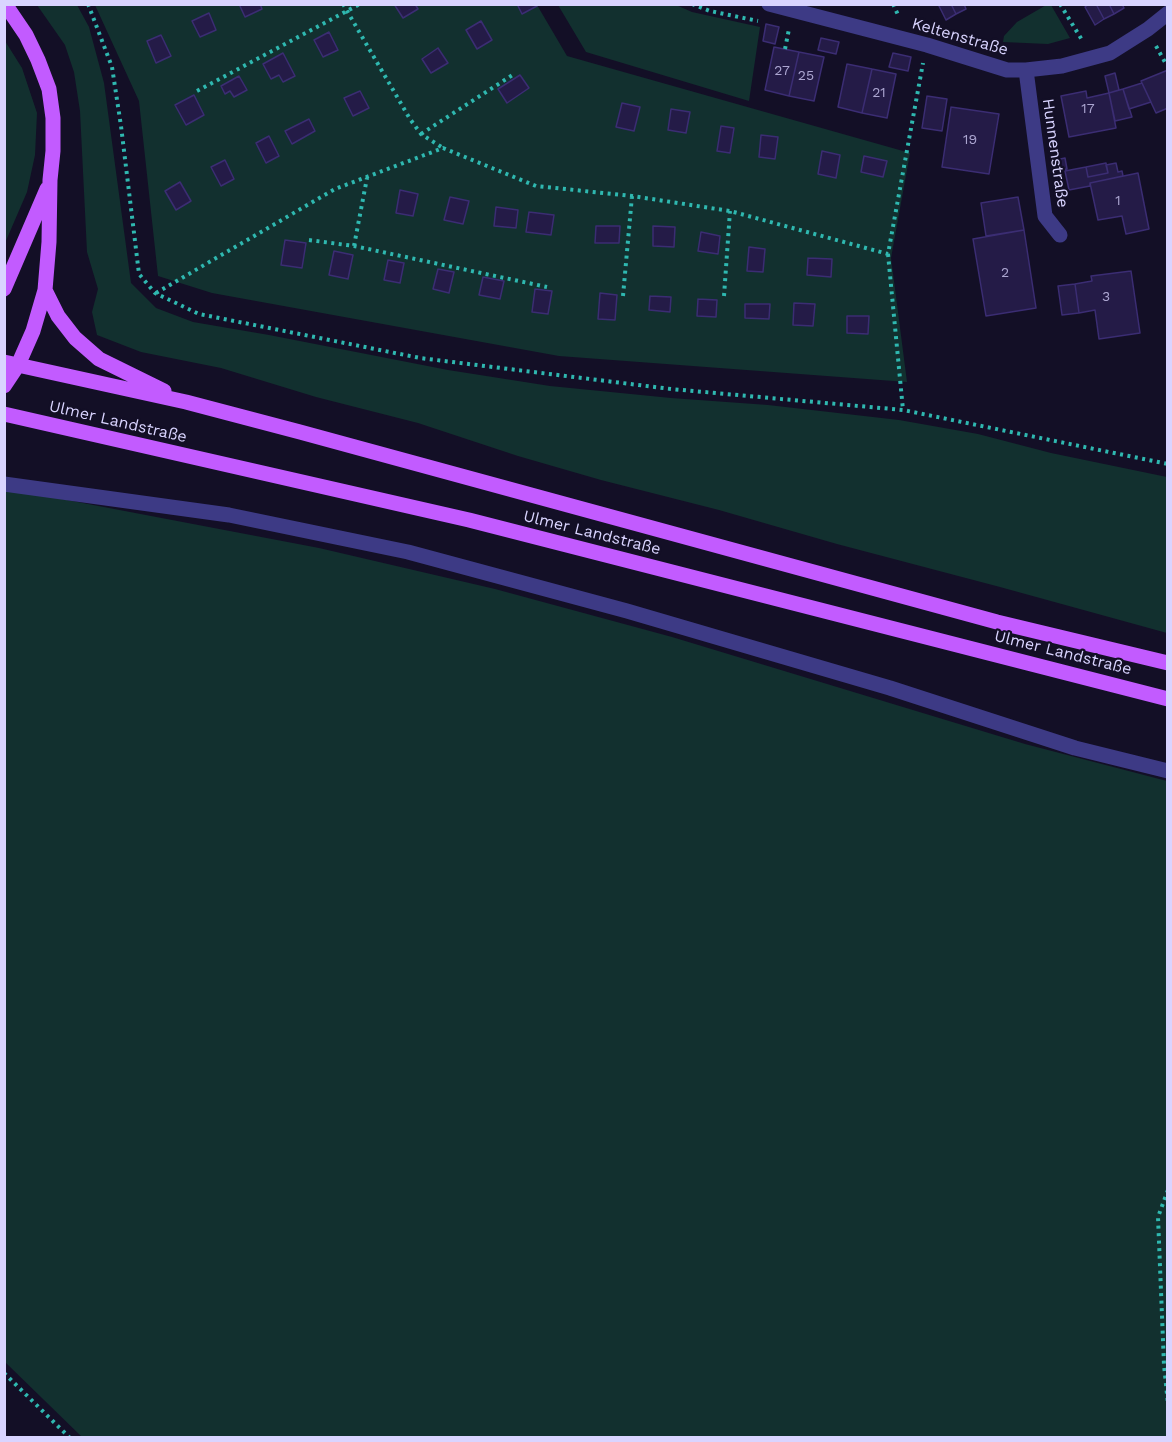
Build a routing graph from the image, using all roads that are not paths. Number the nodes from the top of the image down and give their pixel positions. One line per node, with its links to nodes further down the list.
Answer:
1 (5, 4): 5 (main road)
2 (769, 4): 4 (street, Keltenstraße)
3 (1167, 13): 4 (street, Keltenstraße)
4 (1026, 70): 6 (street, Hunnenstraße)
5 (50, 180): 7 (main road); 8 (main road)
6 (1060, 235)
7 (4, 289)
8 (45, 290): 9 (main road); 11 (main road)
9 (11, 363): 10 (main road); 11 (main road, Ulmer Landstraße)
10 (4, 386)
11 (186, 402): 14 (main road, Ulmer Landstraße)
12 (4, 414): 15 (main road, Ulmer Landstraße)
13 (4, 484): 16 (street)
14 (1167, 663)
15 (1167, 699)
16 (1167, 771)

